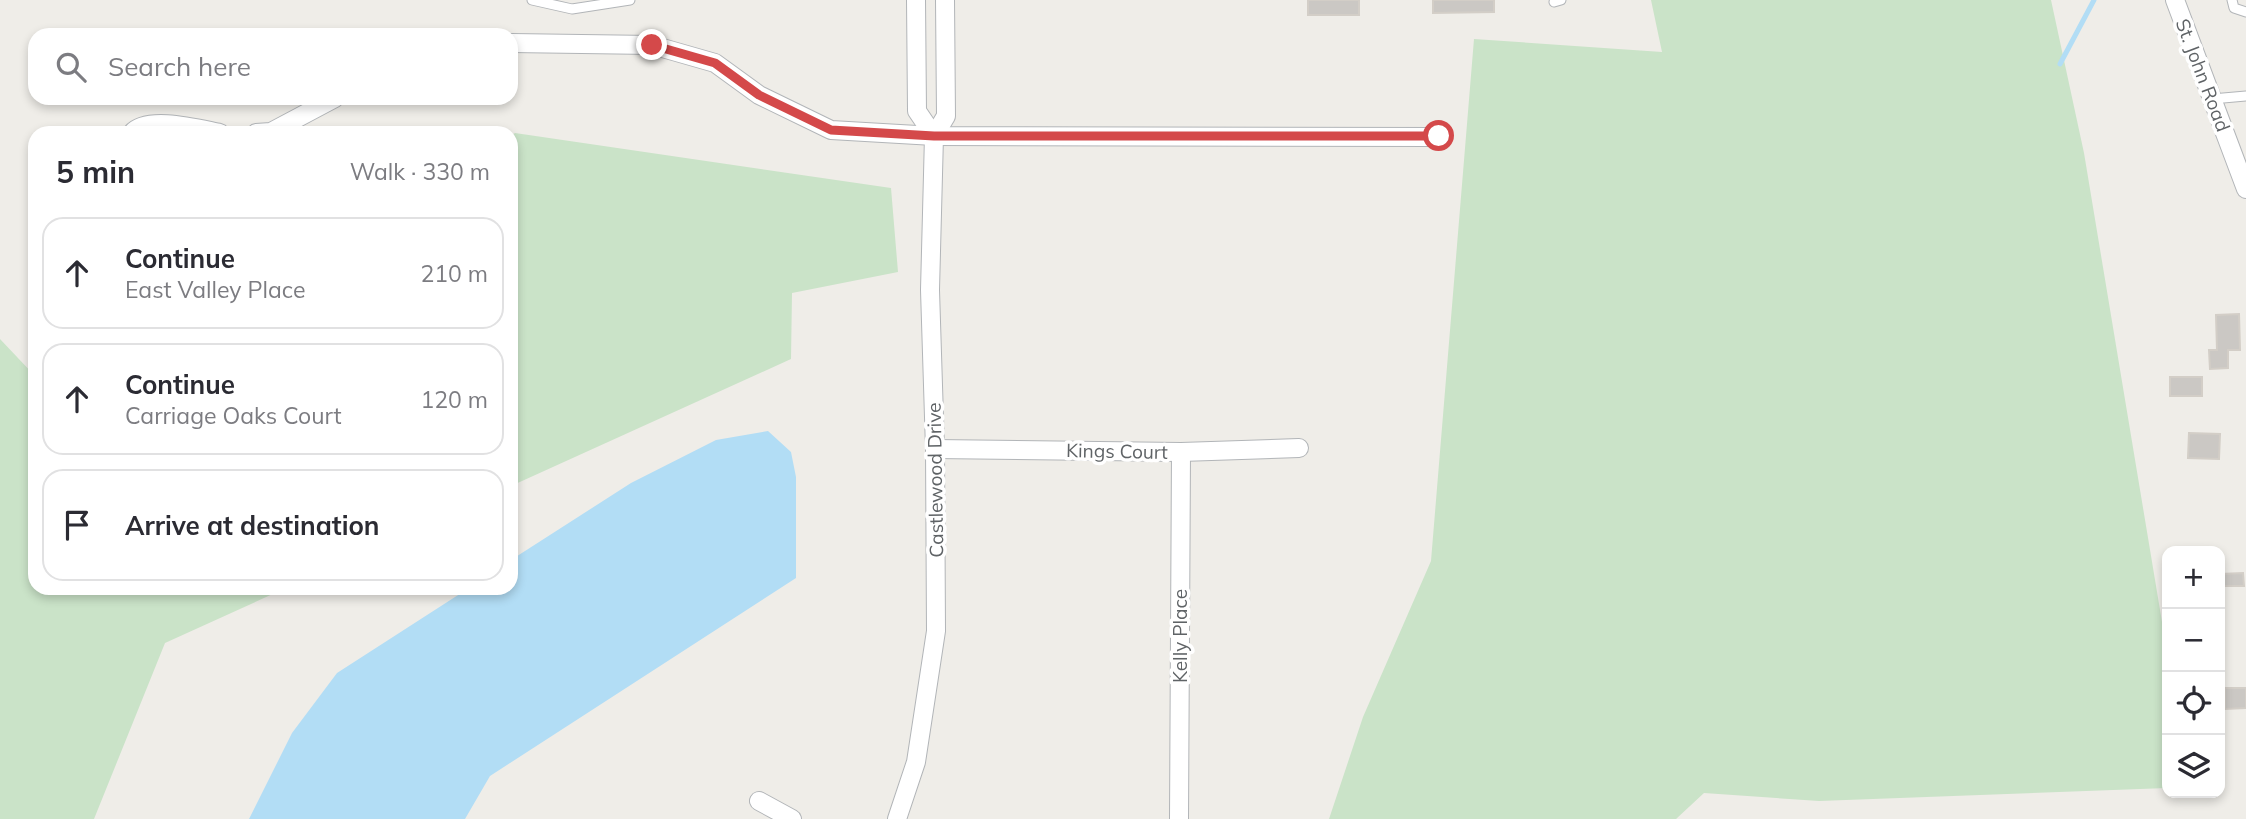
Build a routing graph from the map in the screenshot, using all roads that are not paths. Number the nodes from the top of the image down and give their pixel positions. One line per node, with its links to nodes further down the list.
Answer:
1 (532, 0): 2 (lane)
2 (630, 0)
3 (916, 0): 15 (street)
4 (946, 0): 15 (street, Castlewood Drive)
5 (2175, 0): 10 (street, St. John Road)
6 (2232, 0): 7 (lane)
7 (2246, 12)
8 (518, 43): 15 (street)
9 (2246, 96): 10 (lane)
10 (2213, 99): 17 (street, St. John Road)
11 (322, 105): 14 (street)
12 (149, 126): 13 (street)
13 (175, 126)
14 (282, 126)
15 (934, 136): 16 (street); 19 (street, Castlewood Drive)
16 (1439, 136)
17 (2246, 189)
18 (1299, 448): 20 (street, Kings Court)
19 (935, 449): 20 (street, Kings Court); 23 (street, Castlewood Drive)
20 (1181, 452): 24 (street, Kelly Place)
21 (759, 801): 22 (street)
22 (792, 819)
23 (897, 819)
24 (1179, 819)

